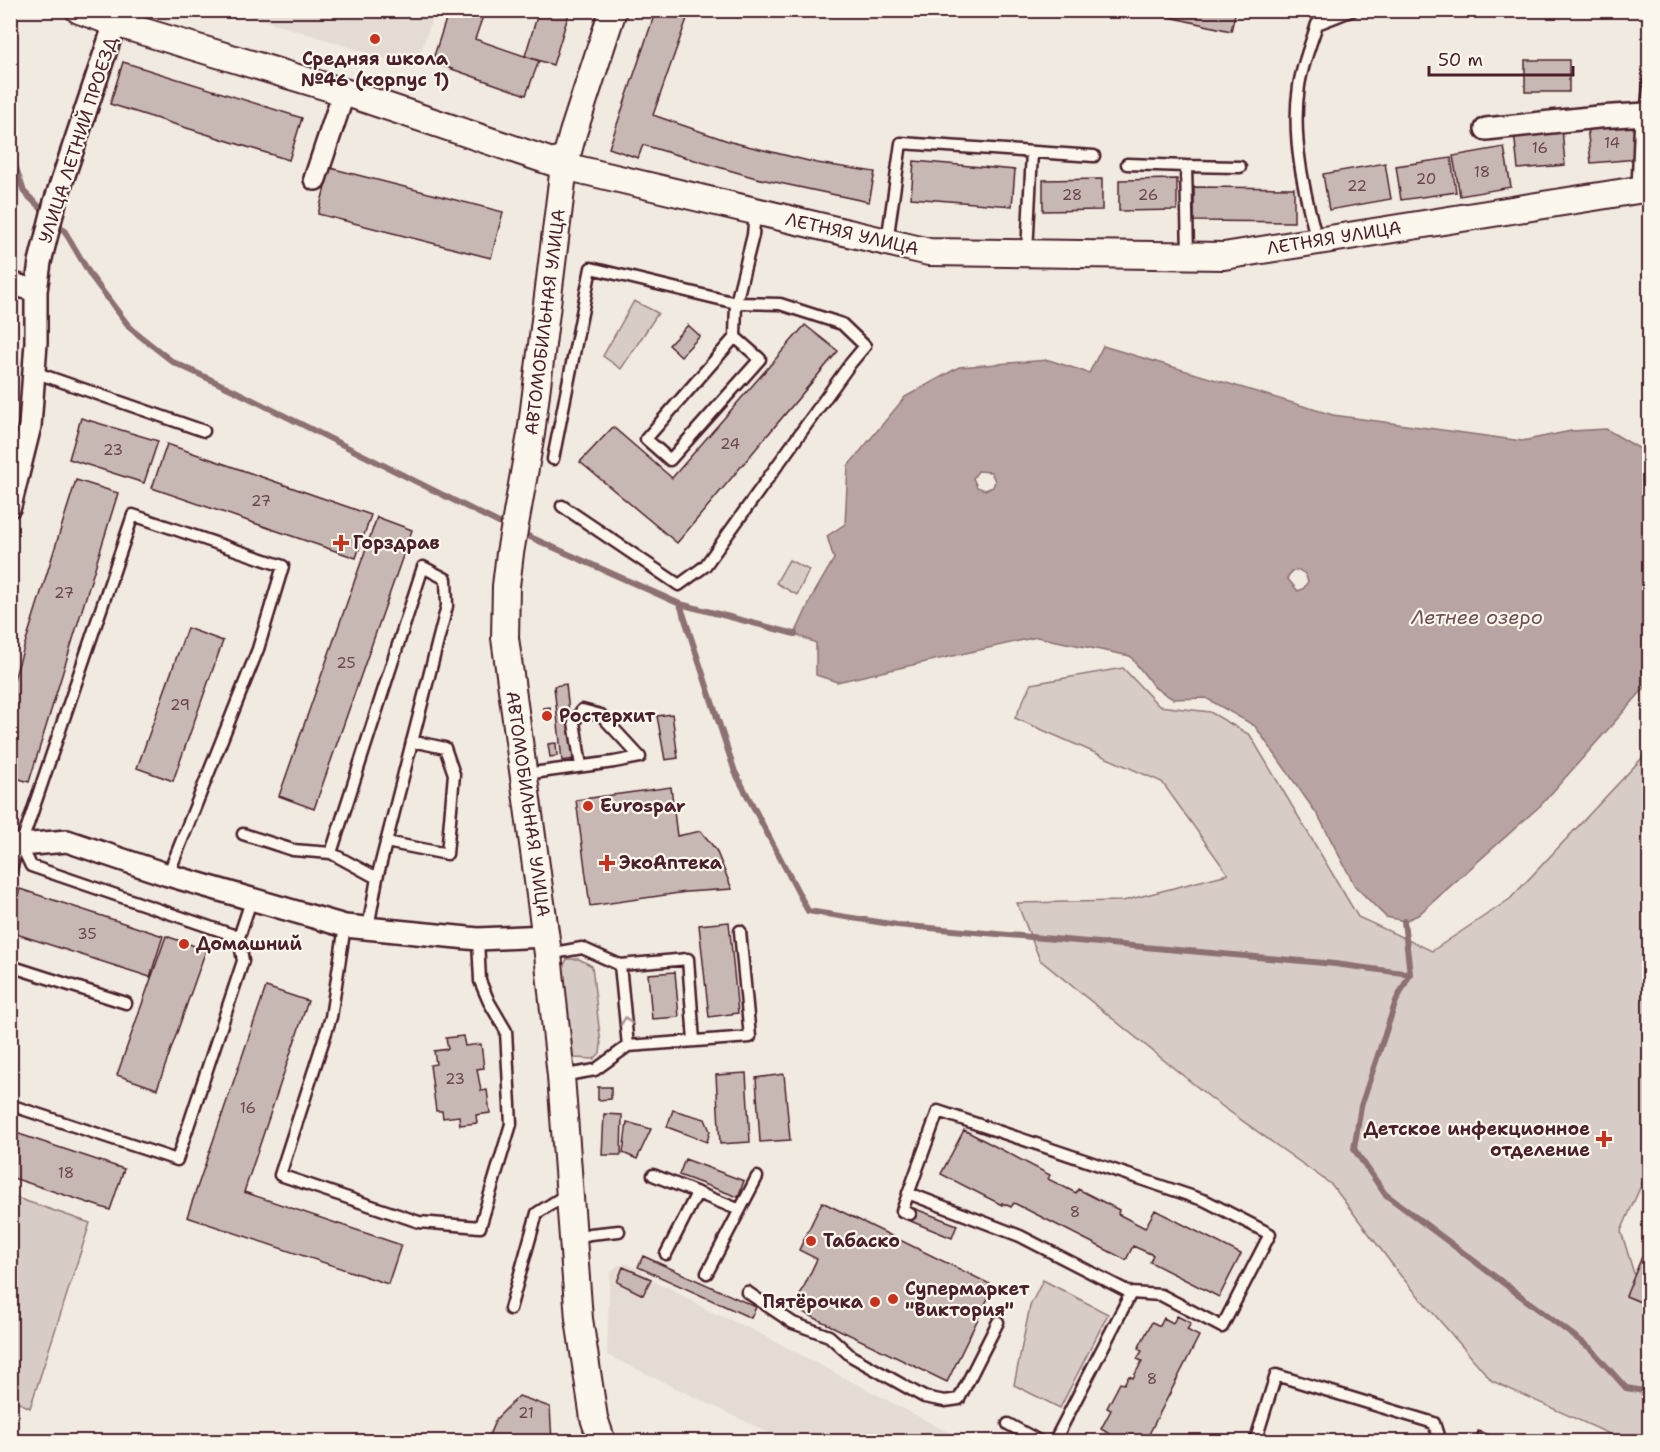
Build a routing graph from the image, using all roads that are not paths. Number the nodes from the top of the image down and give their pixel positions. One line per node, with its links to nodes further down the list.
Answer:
1 (79, 10): 4 (street, ЛЕТНЯЯ УЛИЦА)
2 (613, 10): 12 (street, АВТОМОБИЛЬНАЯ УЛИЦА)
3 (1353, 10): 18 (lane)
4 (115, 23): 6 (street, ЛЕТНЯЯ УЛИЦА); 23 (street, УЛИЦА ЛЕТНИЙ ПРОЕЗД)
5 (1650, 78): 7 (lane)
6 (344, 92): 12 (street, ЛЕТНЯЯ УЛИЦА); 15 (street)
7 (1646, 114): 8 (street); 16 (street)
8 (1486, 129)
9 (1032, 152): 10 (lane); 19 (lane); 20 (lane)
10 (1094, 156)
11 (1127, 164): 13 (lane)
12 (564, 166): 17 (street, ЛЕТНЯЯ УЛИЦА); 33 (street, АВТОМОБИЛЬНАЯ УЛИЦА)
13 (1186, 166): 14 (lane); 21 (lane)
14 (1240, 166)
15 (315, 178)
16 (1646, 188): 18 (street, ЛЕТНЯЯ УЛИЦА)
17 (755, 211): 19 (street, ЛЕТНЯЯ УЛИЦА); 24 (lane)
18 (1317, 241): 21 (street, ЛЕТНЯЯ УЛИЦА)
19 (887, 242): 20 (street, ЛЕТНЯЯ УЛИЦА)
20 (1027, 253): 21 (street, ЛЕТНЯЯ УЛИЦА)
21 (1188, 256)
22 (10, 283): 23 (street)
23 (36, 291): 26 (street, УЛИЦА ЛЕТНИЙ ПРОЕЗД)
24 (736, 303): 25 (lane); 28 (lane); 30 (lane)
25 (735, 337): 25 (lane)
26 (34, 372): 27 (lane); 29 (street, УЛИЦА ЛЕТНИЙ ПРОЕЗД)
27 (204, 431)
28 (553, 459)
29 (10, 506)
30 (562, 506)
31 (412, 741): 35 (lane); 35 (lane); 37 (lane)
32 (581, 766): 32 (lane); 33 (lane)
33 (525, 774): 47 (street, АВТОМОБИЛЬНАЯ УЛИЦА)
34 (243, 834): 37 (lane)
35 (386, 842): 40 (lane)
36 (16, 845): 38 (lane); 39 (street); 39 (lane); 45 (lane)
37 (331, 854): 40 (lane)
38 (10, 873)
39 (168, 875): 41 (street)
40 (377, 878): 43 (lane)
41 (252, 898): 42 (street); 45 (lane)
42 (345, 926): 43 (street); 46 (lane)
43 (368, 928): 46 (street)
44 (740, 932): 51 (lane)
45 (239, 937): 54 (lane)
46 (478, 939): 47 (street)
47 (547, 945): 48 (lane); 53 (street, АВТОМОБИЛЬНАЯ УЛИЦА)
48 (620, 965): 51 (lane); 52 (lane, one-way to 48)
49 (10, 966): 50 (lane)
50 (126, 1003)
51 (694, 1041): 52 (lane)
52 (628, 1046): 53 (lane)
53 (561, 1076): 57 (street, АВТОМОБИЛЬНАЯ УЛИЦА)
54 (10, 1105)
55 (653, 1175): 58 (lane)
56 (757, 1177): 60 (lane)
57 (570, 1193): 63 (street, АВТОМОБИЛЬНАЯ УЛИЦА); 68 (lane)
58 (697, 1193): 60 (lane); 64 (lane)
59 (909, 1193): 61 (lane); 67 (lane); 67 (lane)
60 (740, 1210): 65 (lane)
61 (910, 1214)
62 (619, 1231): 63 (lane)
63 (572, 1239): 71 (street, АВТОМОБИЛЬНАЯ УЛИЦА)
64 (666, 1254)
65 (707, 1273)
66 (747, 1292): 69 (lane)
67 (1131, 1293): 73 (lane)
68 (510, 1309)
69 (998, 1322)
70 (1008, 1424): 72 (lane)
71 (602, 1442)
72 (1041, 1442)
73 (1054, 1442)
74 (1255, 1442): 75 (lane)
75 (1440, 1442)

